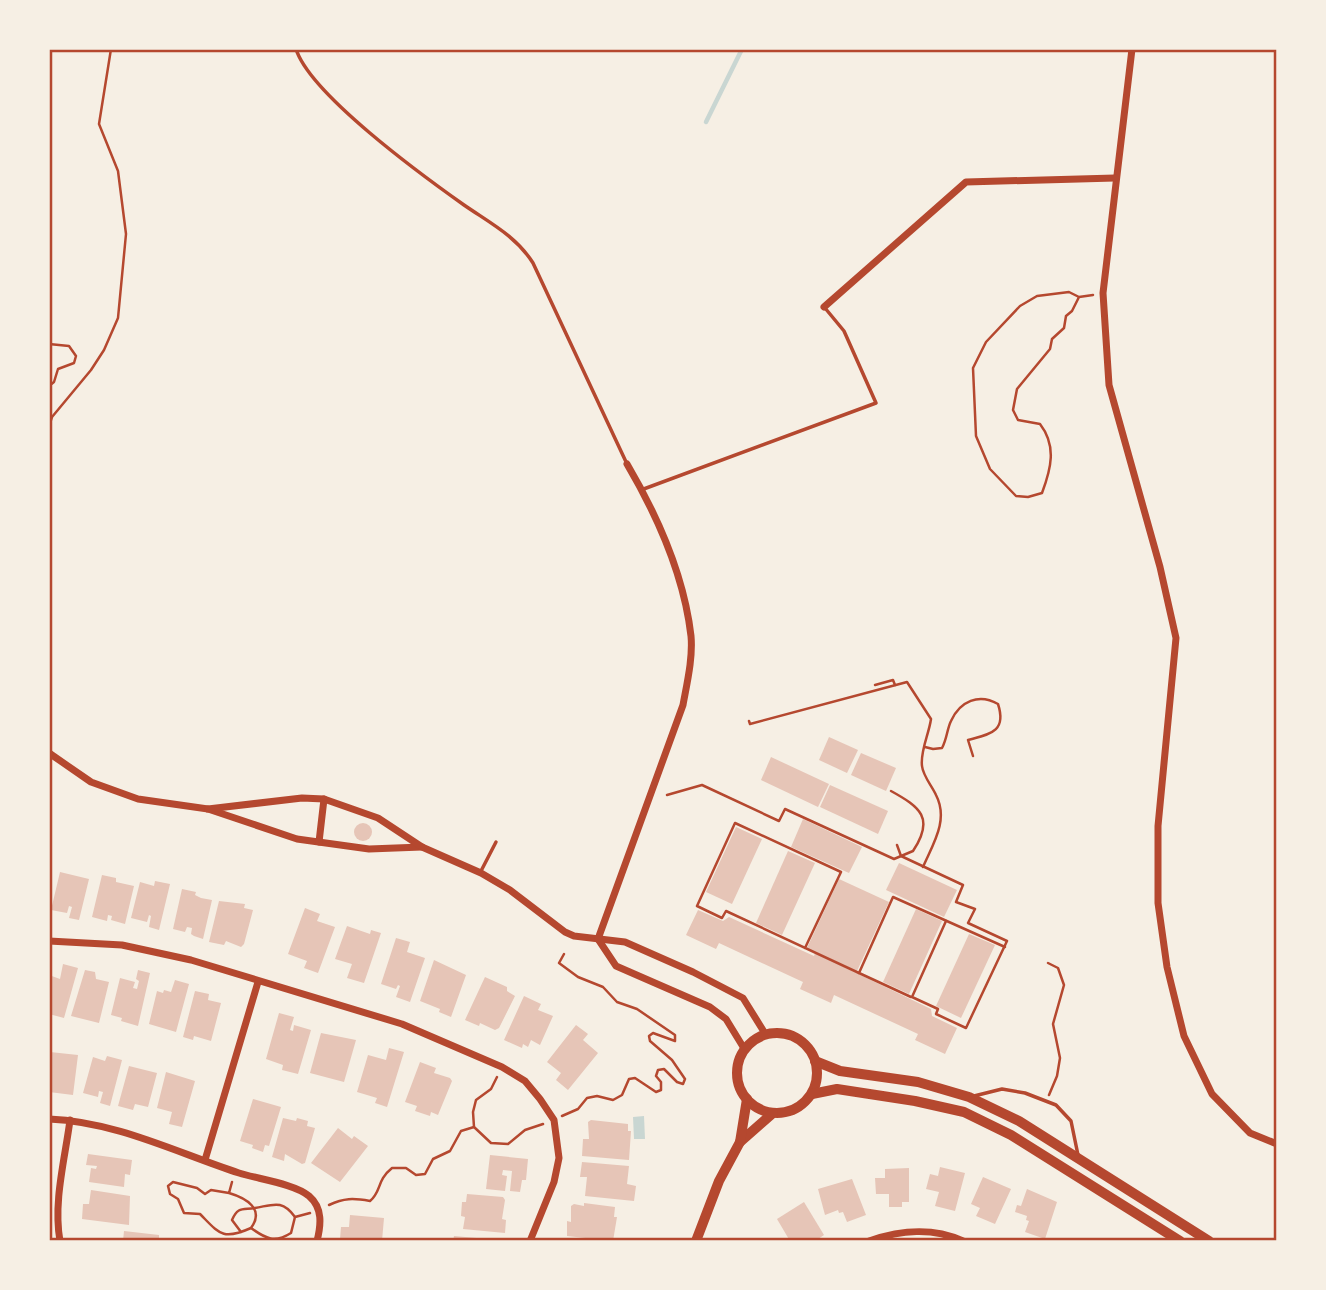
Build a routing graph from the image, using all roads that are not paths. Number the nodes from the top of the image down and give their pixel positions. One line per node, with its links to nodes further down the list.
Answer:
1 (296, 49): 5 (lane)
2 (1132, 49): 3 (street)
3 (1115, 178): 4 (street); 27 (street)
4 (824, 307): 6 (lane)
5 (627, 464): 6 (street)
6 (641, 490): 14 (street)
7 (49, 753): 9 (street)
8 (324, 799): 9 (street); 10 (street); 12 (street)
9 (208, 809): 10 (street)
10 (319, 842): 12 (street)
11 (496, 842): 13 (lane)
12 (422, 847): 13 (street)
13 (481, 873): 14 (street)
14 (598, 939): 17 (street); 18 (street)
15 (49, 941): 16 (street)
16 (258, 982): 29 (street); 32 (street)
17 (766, 1035): 18 (main road); 19 (main road)
18 (745, 1050): 22 (main road)
19 (816, 1061): 20 (main road); 21 (main road)
20 (812, 1094): 23 (main road); 36 (main road)
21 (970, 1097): 28 (main road); 28 (lane)
22 (747, 1099): 23 (main road); 26 (main road)
23 (773, 1113): 26 (main road)
24 (49, 1119): 25 (street)
25 (70, 1120): 29 (street); 30 (street)
26 (740, 1142): 33 (main road)
27 (1277, 1144)
28 (1078, 1157): 37 (main road)
29 (205, 1160): 31 (street)
30 (60, 1241)
31 (317, 1241)
32 (530, 1241)
33 (696, 1241)
34 (869, 1241): 35 (street)
35 (963, 1241)
36 (1180, 1241)
37 (1209, 1241)

